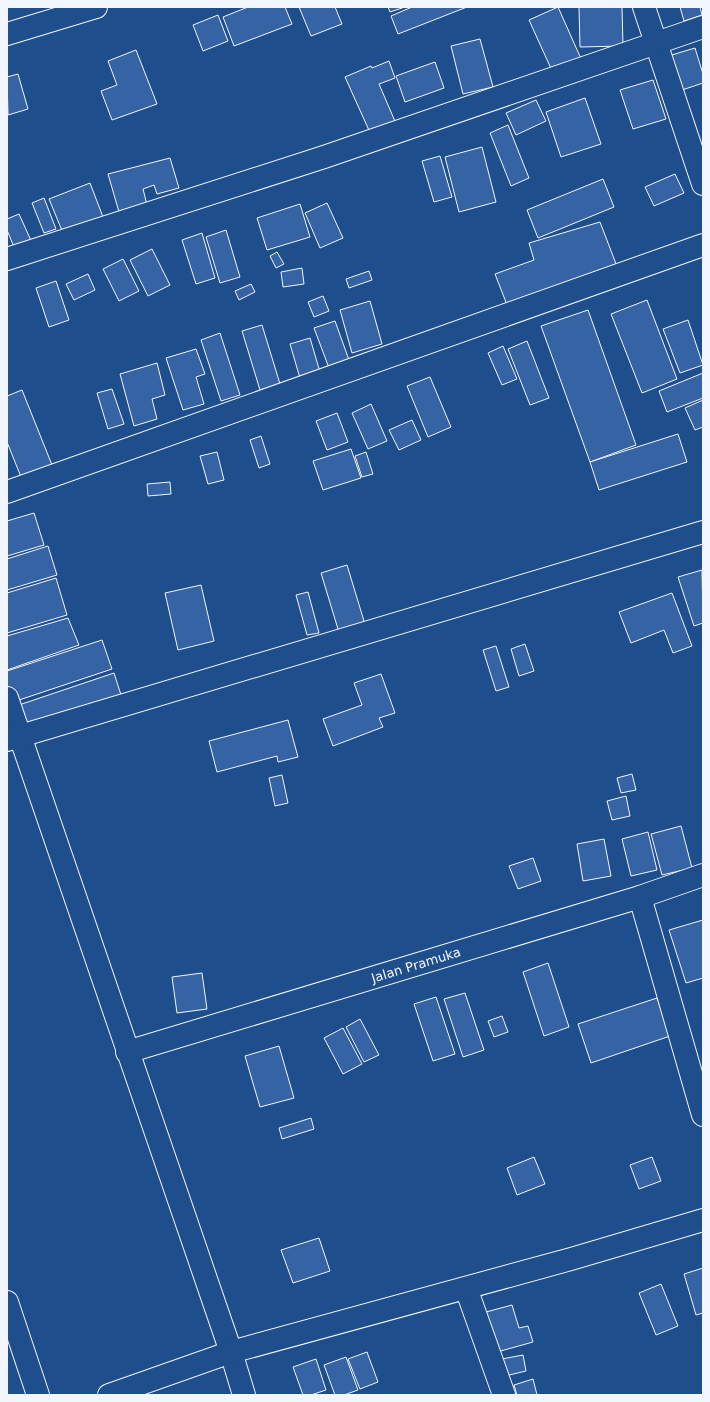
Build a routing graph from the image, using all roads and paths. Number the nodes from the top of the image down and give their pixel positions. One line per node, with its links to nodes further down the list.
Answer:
1 (96, 7): 4 (street)
2 (644, 7): 5 (street)
3 (703, 27): 5 (street)
4 (7, 34)
5 (656, 43): 6 (street); 8 (street)
6 (703, 184)
7 (703, 245): 9 (street)
8 (7, 259)
9 (7, 492)
10 (703, 532): 12 (street)
11 (7, 698): 12 (street)
12 (14, 738): 15 (street)
13 (703, 875): 14 (street, Jalan Pramuka)
14 (640, 897): 15 (street, Jalan Pramuka); 16 (street)
15 (127, 1052): 20 (street)
16 (703, 1115)
17 (703, 1220): 18 (street)
18 (466, 1288): 20 (street); 24 (street)
19 (7, 1302): 21 (street)
20 (231, 1352): 22 (street); 23 (street)
21 (38, 1395)
22 (109, 1395)
23 (244, 1395)
24 (504, 1395)

